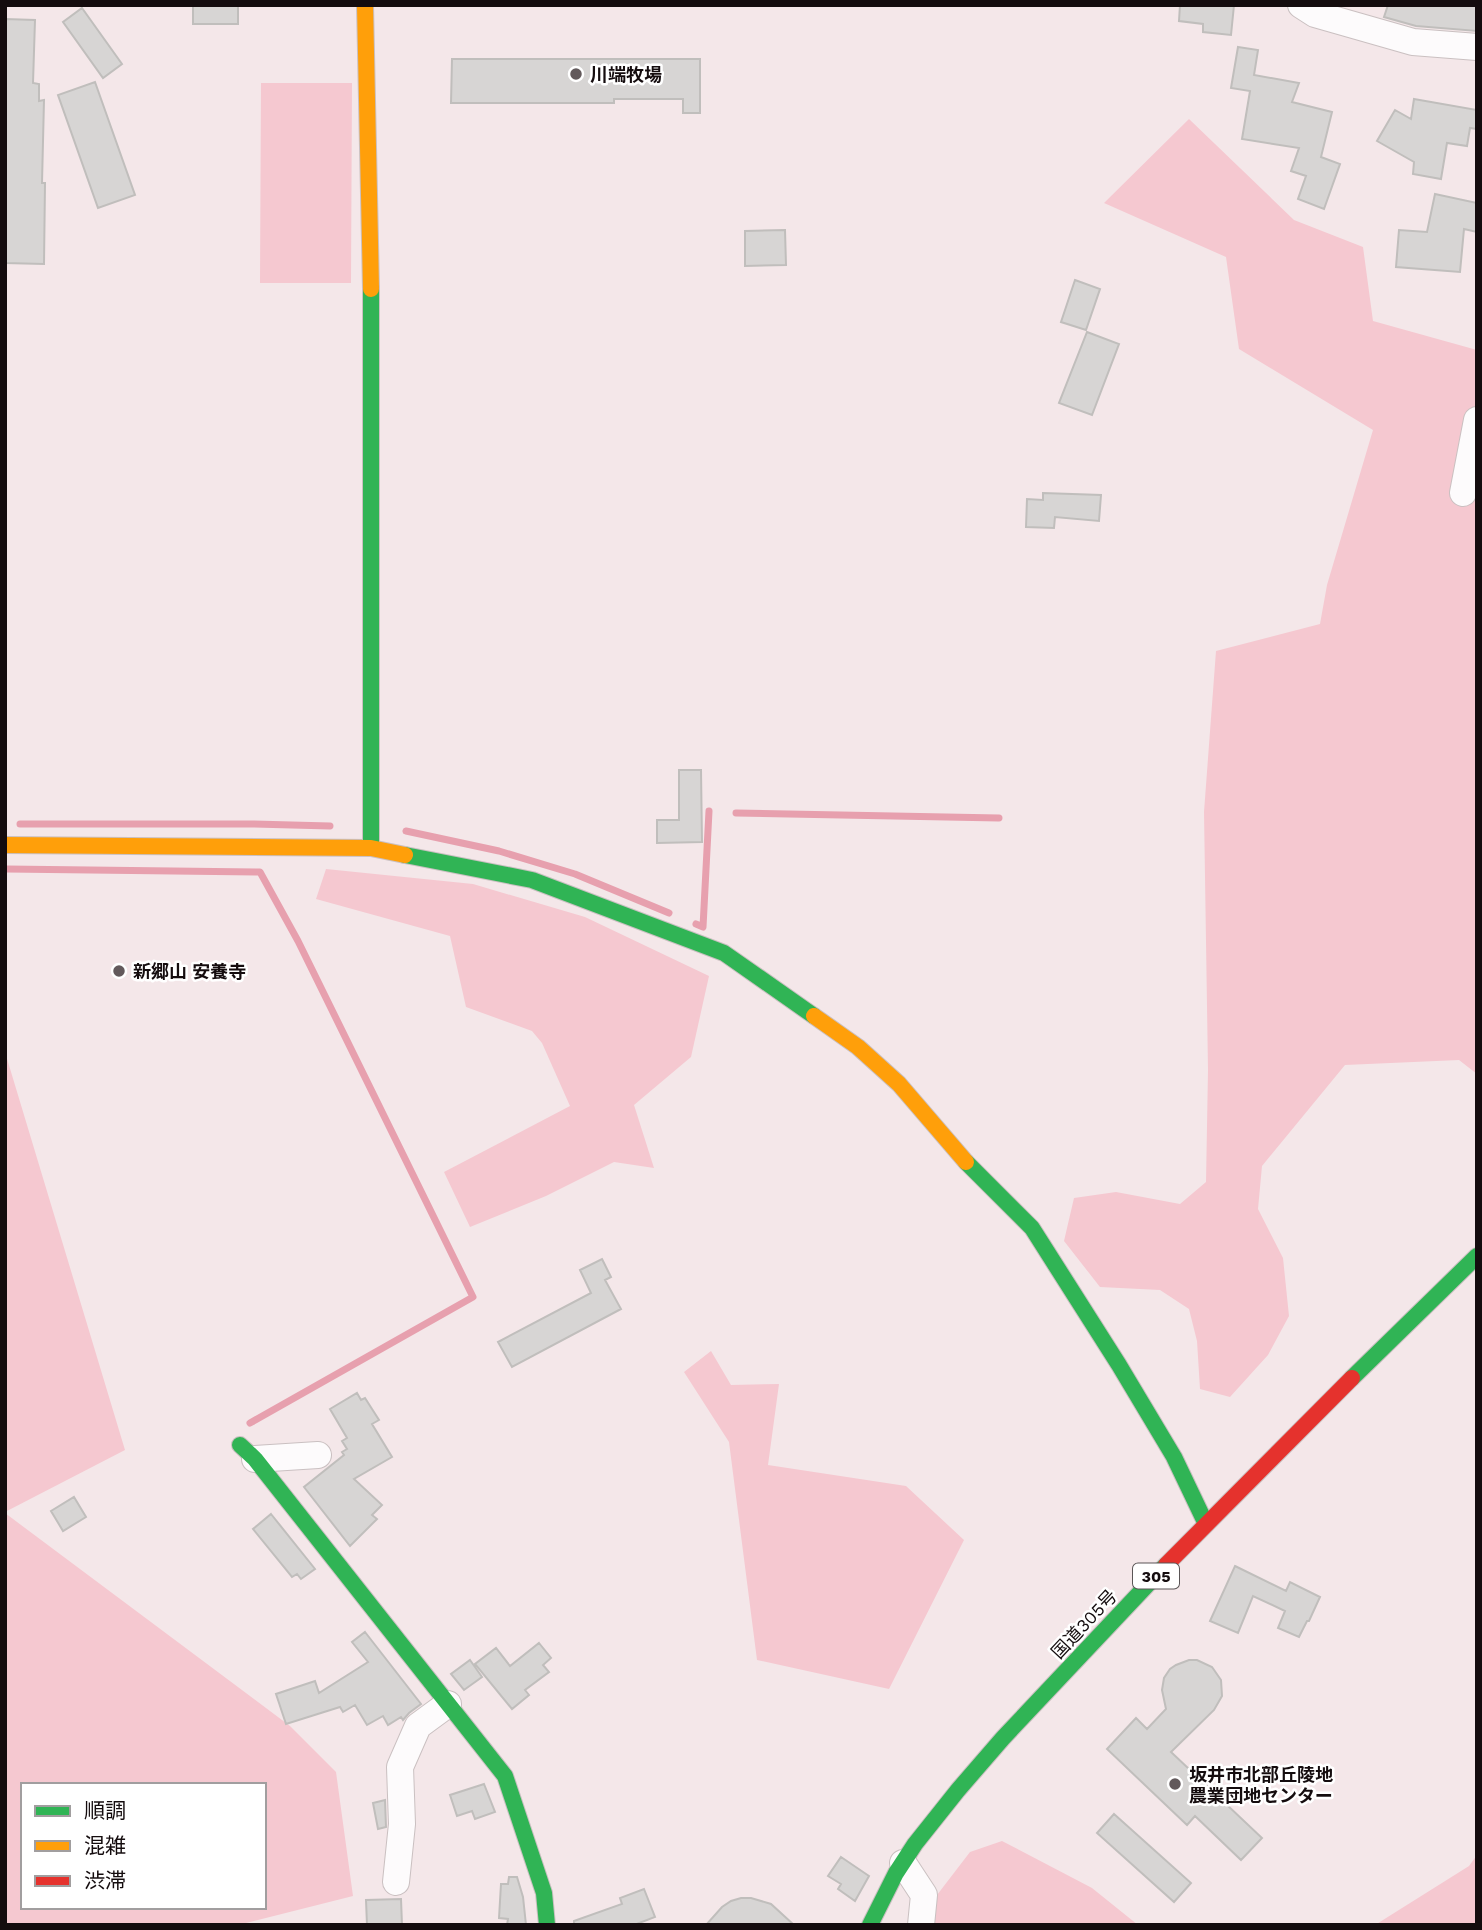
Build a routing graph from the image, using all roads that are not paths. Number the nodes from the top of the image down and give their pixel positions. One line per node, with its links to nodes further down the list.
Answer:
1 (365, 5): 7 (main road)
2 (1301, 5): 3 (street)
3 (1477, 47)
4 (1477, 420): 5 (street)
5 (1477, 470)
6 (5, 845): 7 (main road)
7 (371, 848): 11 (main road)
8 (1477, 1256): 11 (main road, 国道305号 / 305)
9 (247, 1452): 10 (street); 12 (main road)
10 (318, 1455)
11 (1206, 1524): 13 (main road, 国道305号 / 305)
12 (448, 1704): 14 (street); 15 (main road)
13 (903, 1863): 16 (main road, 国道305号 / 305); 17 (street)
14 (396, 1882)
15 (547, 1925)
16 (870, 1925)
17 (921, 1925)

